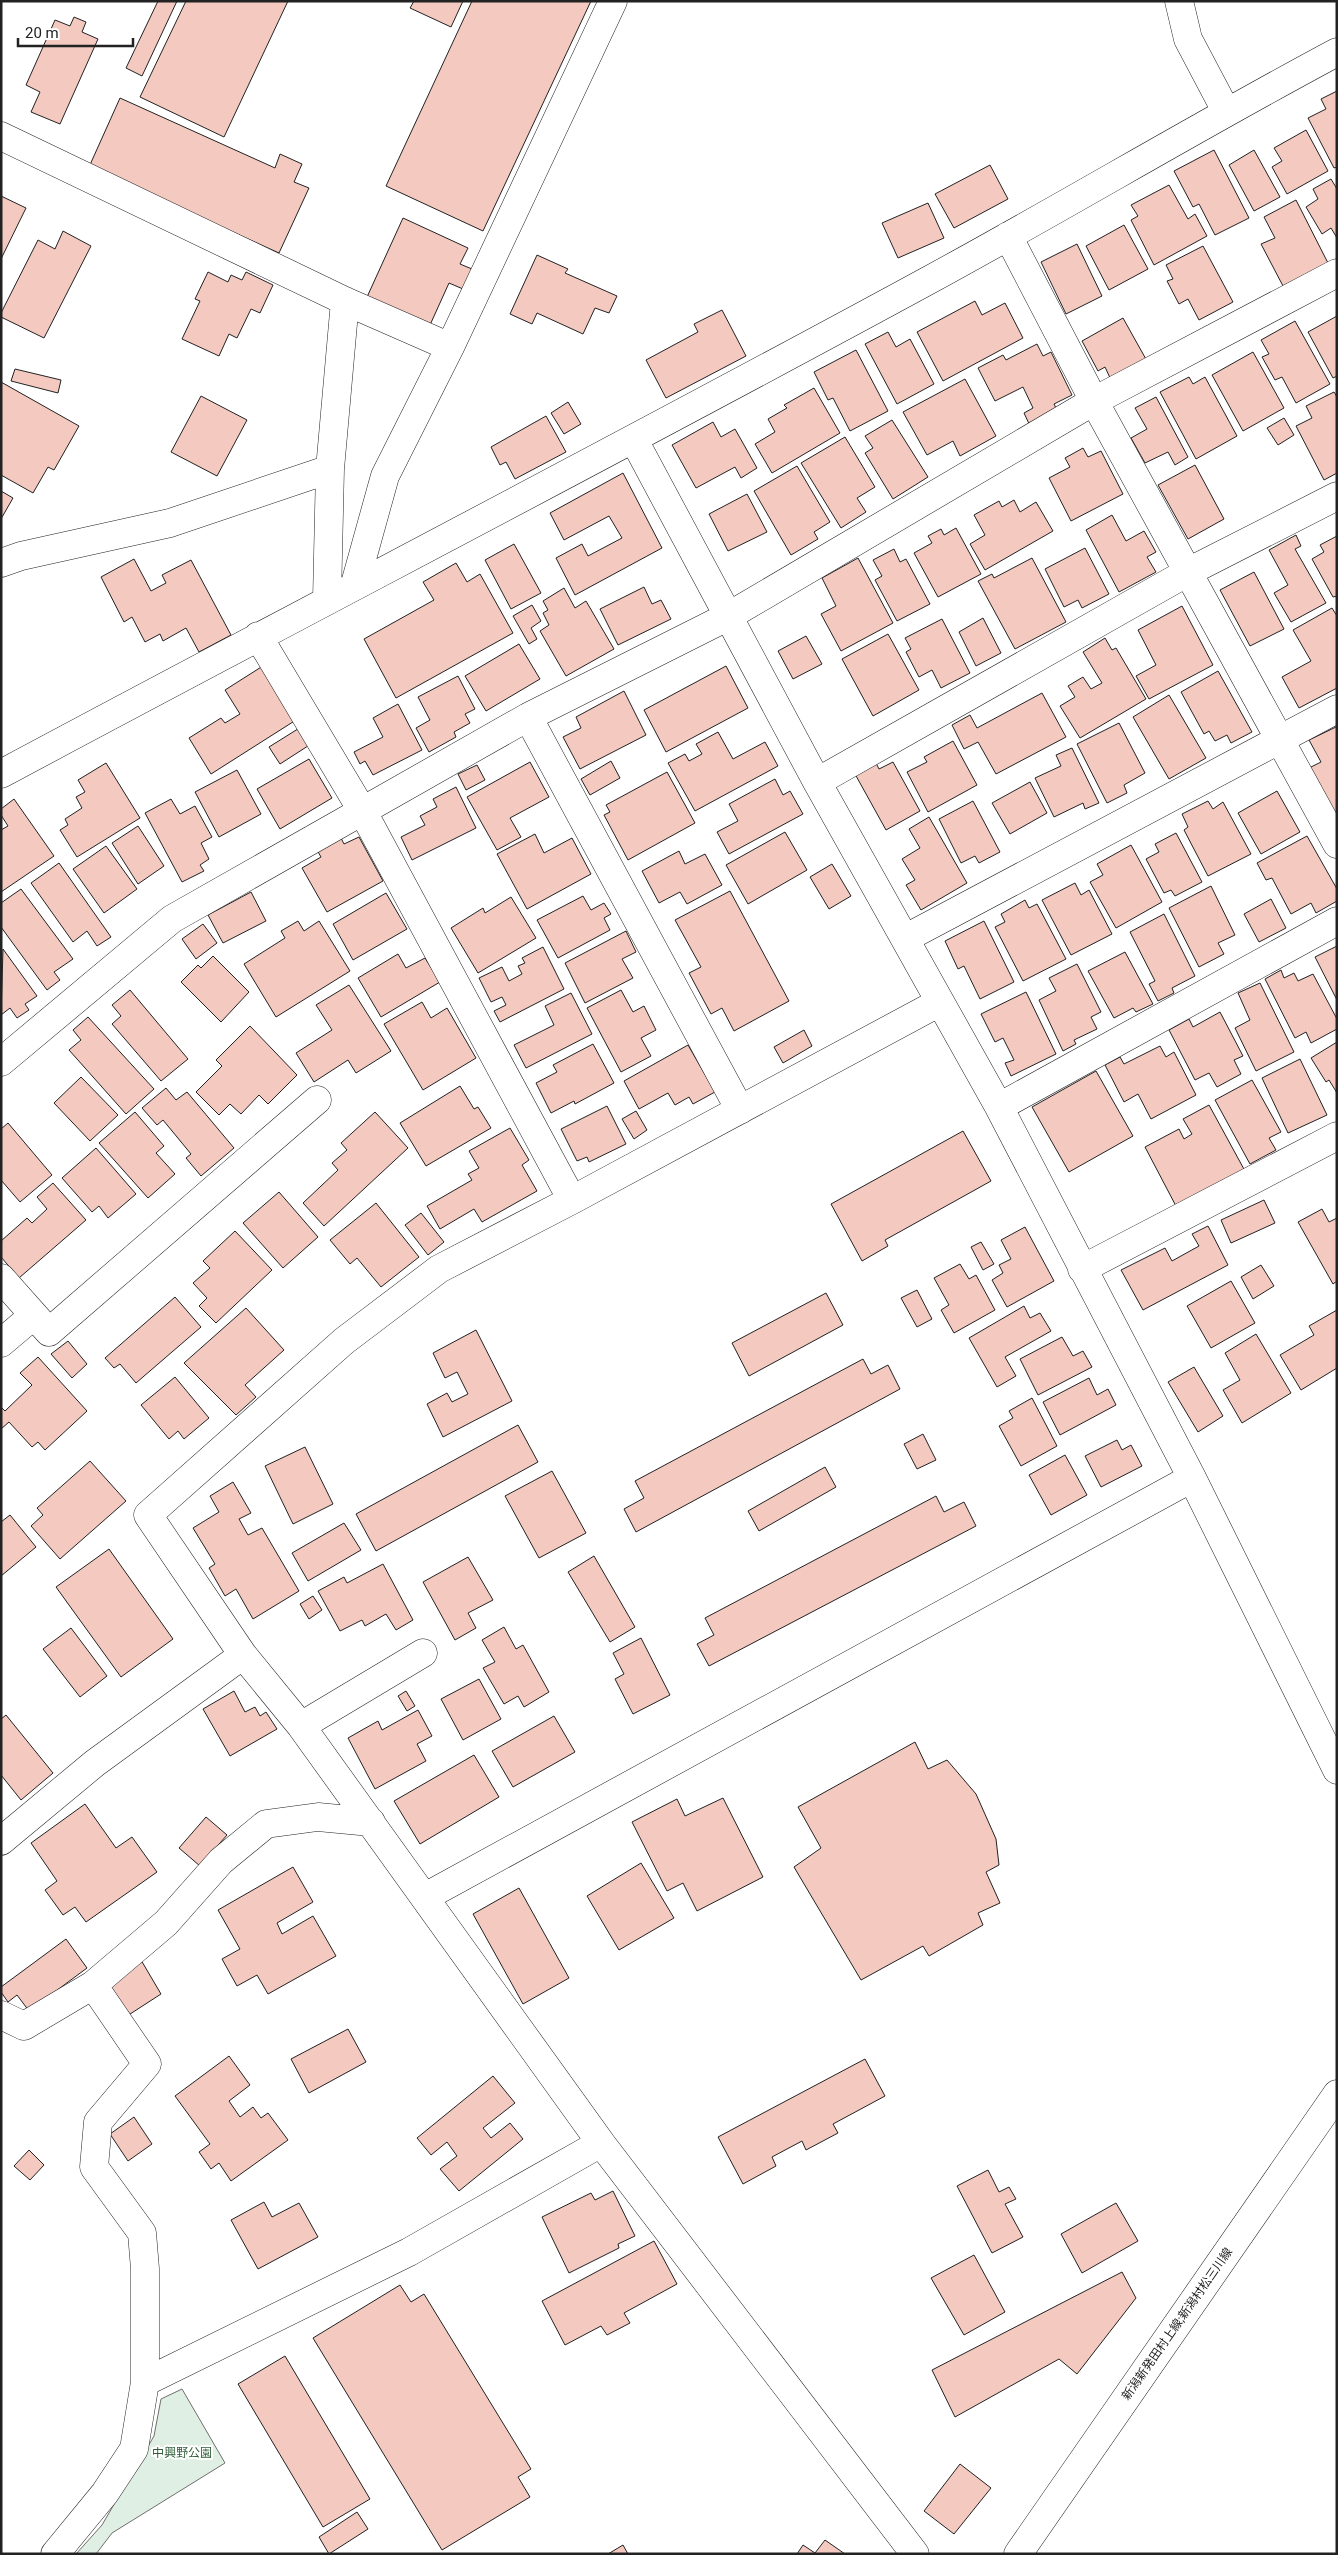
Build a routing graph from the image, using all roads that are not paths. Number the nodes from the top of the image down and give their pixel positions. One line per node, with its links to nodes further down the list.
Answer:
1 (614, 1): 9 (street)
2 (1179, 1): 4 (street)
3 (1337, 52): 4 (street)
4 (1226, 111): 6 (street)
5 (1, 136): 8 (street)
6 (1008, 236): 10 (street); 11 (street)
7 (1337, 273): 10 (street)
8 (345, 302): 9 (street); 12 (street)
9 (450, 347): 16 (street)
10 (1094, 401): 15 (street); 18 (street)
11 (634, 440): 16 (street); 18 (street)
12 (330, 469): 14 (street); 17 (street)
13 (1337, 496): 15 (street)
14 (1, 564)
15 (1188, 572): 22 (street); 24 (street)
16 (355, 584): 17 (street)
17 (327, 599): 19 (street)
18 (728, 617): 21 (street); 24 (street)
19 (258, 636): 23 (street); 25 (street)
20 (1337, 709): 22 (street)
21 (528, 717): 25 (street); 33 (street)
22 (1280, 740): 26 (street); 28 (street)
23 (1, 774)
24 (817, 782): 28 (street)
25 (363, 812): 30 (street); 35 (street)
26 (1337, 844)
27 (1337, 921): 32 (street)
28 (906, 938): 29 (street)
29 (940, 1002): 32 (street); 33 (street)
30 (1, 1062)
31 (316, 1100): 38 (street)
32 (999, 1107): 36 (street)
33 (740, 1110): 35 (street)
34 (1337, 1136): 36 (street)
35 (572, 1200): 42 (street)
36 (1082, 1269): 40 (street)
37 (1, 1278): 38 (street)
38 (34, 1315): 39 (street)
39 (1, 1343)
40 (1192, 1478): 44 (street); 47 (street)
41 (423, 1653): 43 (street)
42 (244, 1655): 43 (street); 46 (street)
43 (301, 1726): 45 (street)
44 (1337, 1770)
45 (371, 1822): 47 (street); 48 (street)
46 (1, 1841)
47 (425, 1898): 51 (street)
48 (93, 1985): 49 (street); 52 (street)
49 (1, 2015)
50 (1337, 2094): 55 (street, 新潟新発田村上線;新潟村松三川線)
51 (601, 2143): 52 (street); 54 (street)
52 (145, 2382): 53 (street)
53 (55, 2554)
54 (915, 2554)
55 (1018, 2554)

